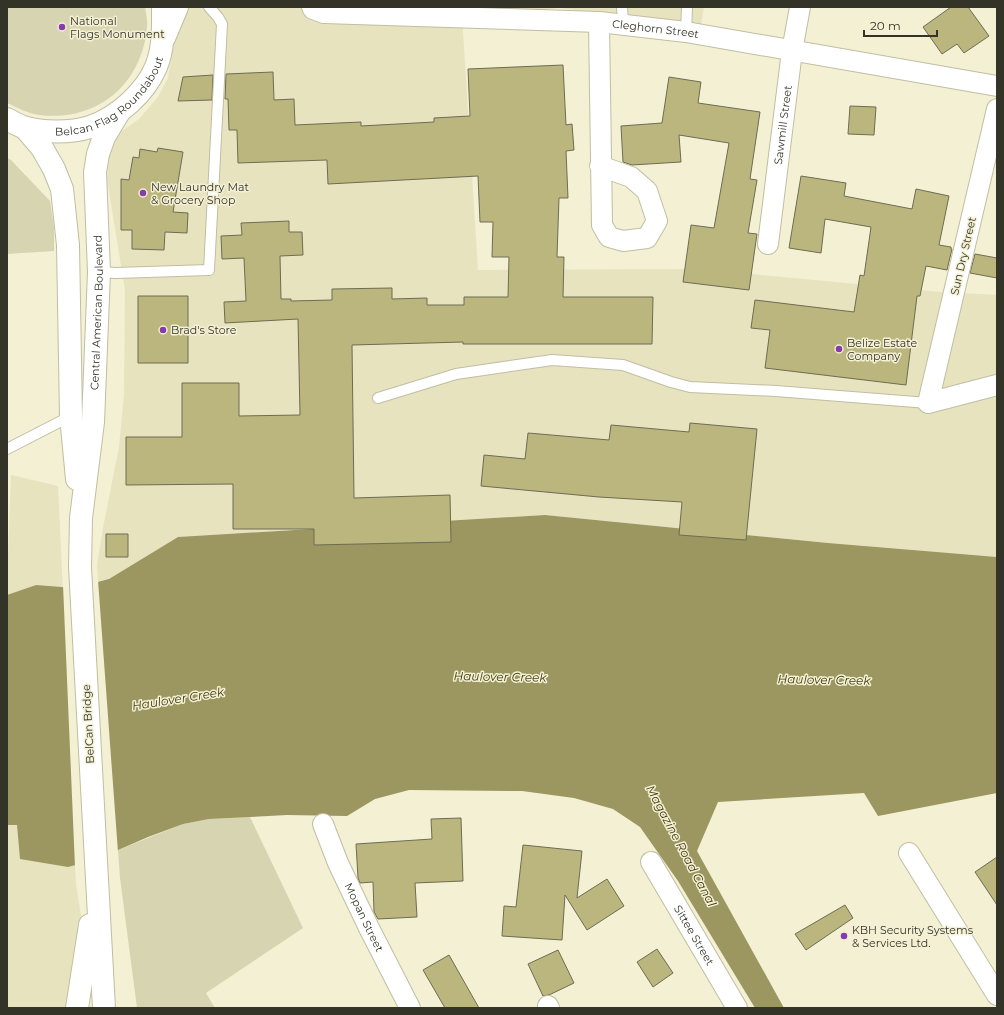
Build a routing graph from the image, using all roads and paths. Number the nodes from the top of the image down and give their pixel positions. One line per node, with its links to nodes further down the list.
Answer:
1 (163, 7): 10 (main road, Belcan Flag Roundabout)
2 (176, 7): 10 (main road)
3 (210, 7): 18 (lane)
4 (312, 7): 8 (street, Cleghorn Street)
5 (687, 7): 9 (lane)
6 (800, 7): 11 (street, Sawmill Street)
7 (623, 15): 8 (street, Cleghorn Street); 9 (street, Cleghorn Street)
8 (599, 22): 16 (street)
9 (686, 32): 11 (street, Cleghorn Street)
10 (164, 38): 14 (main road, Belcan Flag Roundabout)
11 (792, 51): 12 (street, Cleghorn Street); 17 (street, Sawmill Street)
12 (997, 86)
13 (997, 109): 21 (street, Sun Dry Street)
14 (119, 112): 15 (main road, Belcan Flag Roundabout); 18 (main road, Central American Boulevard)
15 (15, 125): 22 (main road, Central American Boulevard)
16 (600, 166)
17 (768, 244)
18 (99, 272): 24 (main road, Central American Boulevard)
19 (997, 385): 21 (street)
20 (378, 398): 21 (lane)
21 (928, 403)
22 (71, 416): 23 (lane); 24 (main road, Central American Boulevard)
23 (7, 449)
24 (81, 518): 25 (main road, Central American Boulevard)
25 (80, 567): 29 (main road, BelCan Bridge)
26 (324, 824): 33 (street, Mopan Street)
27 (909, 854): 30 (street)
28 (651, 862): 34 (street, Sittee Street)
29 (96, 882): 31 (main road); 32 (main road)
30 (997, 995)
31 (77, 1008)
32 (104, 1008)
33 (410, 1008)
34 (737, 1008)

